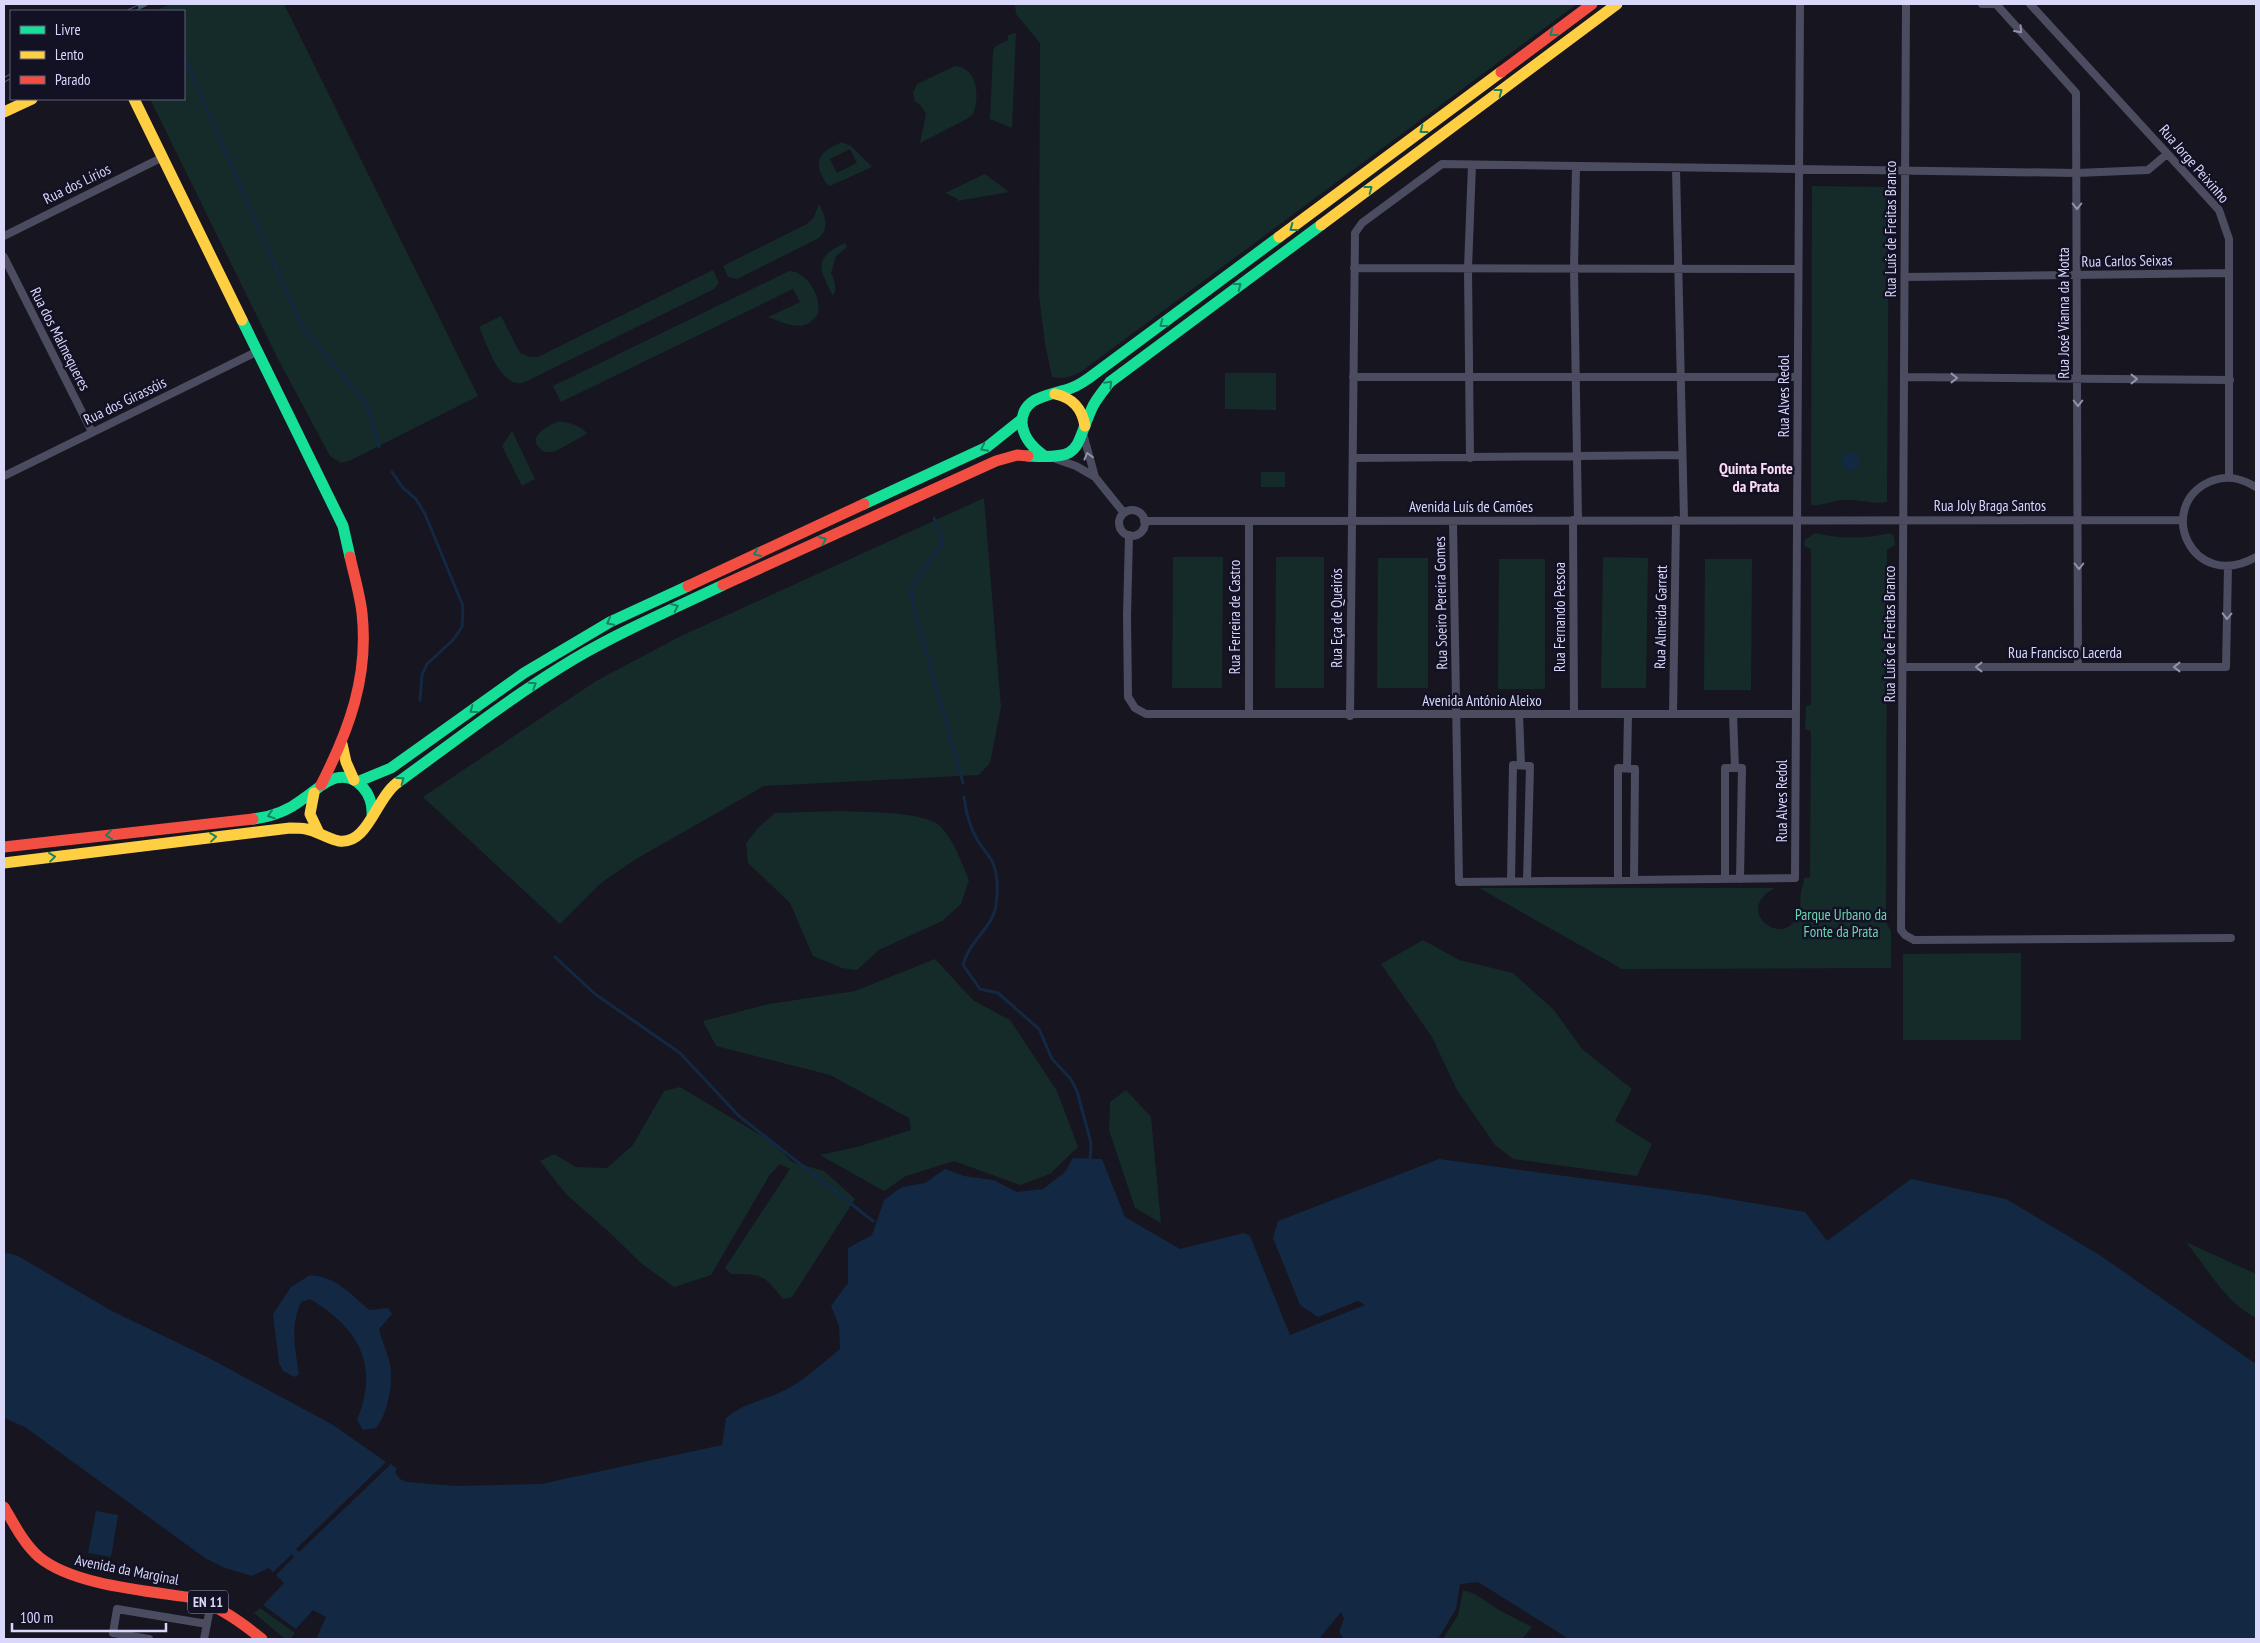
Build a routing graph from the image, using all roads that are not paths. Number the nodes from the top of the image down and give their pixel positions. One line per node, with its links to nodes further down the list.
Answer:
1 (1592, 4): 37 (main road, one-way to 37)
2 (1617, 4): 39 (main road, one-way to 2)
3 (1800, 4): 15 (street, Rua Alves Redol)
4 (1906, 4): 16 (street, Rua Luís de Freitas Branco)
5 (1982, 4): 17 (street, Rua José Vianna da Motta, one-way to 17)
6 (2030, 4): 10 (street, Rua Jorge Peixinho)
7 (30, 100): 9 (main road)
8 (134, 100): 11 (main road)
9 (4, 112)
10 (2167, 154): 17 (street, Rua Eça de Queirós); 25 (street, Rua Jorge Peixinho)
11 (163, 157): 18 (street, Rua dos Lírios); 28 (main road)
12 (1472, 164): 13 (street, Rua Eça de Queirós); 20 (street, Rua Eça de Queirós); 21 (street)
13 (1576, 166): 14 (street, Rua Eça de Queirós); 22 (street, Rua Fernando Pessoa)
14 (1676, 168): 15 (street, Rua Eça de Queirós); 23 (street, Rua Almeida Garrett)
15 (1800, 169): 16 (street, Rua Eça de Queirós); 24 (street, Rua Alves Redol)
16 (1904, 171): 17 (street, Rua Eça de Queirós); 27 (street, Rua Luís de Freitas Branco)
17 (2076, 173): 26 (street, Rua José Vianna da Motta, one-way to 26)
18 (4, 236)
19 (4, 257): 40 (street, Rua dos Malmequeres)
20 (1354, 268): 21 (street); 31 (street, Rua Eça de Queirós)
21 (1468, 268): 22 (street); 34 (street)
22 (1574, 268): 23 (street); 29 (street, Rua Fernando Pessoa)
23 (1678, 269): 24 (street); 30 (street, Rua Almeida Garrett)
24 (1798, 269): 32 (street, Rua Alves Redol)
25 (2229, 273): 26 (street, Rua Carlos Seixas); 36 (street, Rua Jorge Peixinho)
26 (2077, 276): 27 (street, Rua Carlos Seixas); 35 (street, Rua José Vianna da Motta)
27 (1905, 277): 33 (street, Rua Luís de Freitas Branco)
28 (258, 351): 40 (street, Rua dos Girassóis); 75 (main road)
29 (1575, 376): 30 (street); 34 (street); 43 (street, Rua Fernando Pessoa)
30 (1681, 376): 32 (street); 41 (street, Rua Almeida Garrett)
31 (1353, 377): 34 (street); 44 (street, Rua Eça de Queirós)
32 (1798, 377): 56 (street, Rua Alves Redol)
33 (1905, 377): 35 (street, one-way to 35); 57 (street, Rua Luís de Freitas Branco)
34 (1469, 378): 45 (street)
35 (2078, 379): 36 (street, one-way to 36); 51 (street, Rua José Vianna da Motta, one-way to 51)
36 (2230, 380): 48 (street, Rua Jorge Peixinho)
37 (1055, 394): 38 (main road); 39 (main road)
38 (1022, 419): 42 (main road); 79 (main road, one-way to 79)
39 (1084, 430): 42 (main road); 47 (street, one-way to 39)
40 (92, 432): 46 (street, Rua dos Girassóis)
41 (1682, 455): 43 (street); 55 (street, Rua Almeida Garrett)
42 (1046, 456): 47 (street); 81 (main road, one-way to 42)
43 (1576, 456): 45 (street); 54 (street, Rua Fernando Pessoa)
44 (1354, 458): 45 (street); 52 (street, Rua Eça de Queirós)
45 (1470, 458)
46 (4, 476)
47 (1095, 477): 50 (street)
48 (2229, 477): 49 (street); 58 (street)
49 (2256, 487)
50 (1124, 513): 59 (street); 61 (street)
51 (2078, 519): 57 (street, Rua Joly Braga Santos); 58 (street, Rua Joly Braga Santos); 64 (street, Rua José Vianna da Motta, one-way to 64)
52 (1352, 520): 53 (street, Avenida Luís de Camões); 60 (street, Avenida Luís de Camões); 74 (street, Rua Eça de Queirós)
53 (1453, 520): 54 (street, Avenida Luís de Camões); 67 (street, Rua Soeiro Pereira Gomes)
54 (1576, 520): 55 (street, Avenida Luís de Camões); 69 (street, Rua Fernando Pessoa)
55 (1680, 520): 56 (street, Avenida Luís de Camões); 71 (street, Rua Almeida Garrett)
56 (1797, 520): 57 (street, Rua Joly Braga Santos); 73 (street, Rua Alves Redol)
57 (1905, 520): 65 (street, Rua Luís de Freitas Branco)
58 (2183, 520): 63 (street)
59 (1144, 521): 60 (street, Avenida Luís de Camões); 61 (street)
60 (1249, 521): 66 (street, Rua Ferreira de Castro)
61 (1129, 535): 66 (street, Avenida António Aleixo)
62 (2256, 557): 63 (street)
63 (2228, 567): 64 (street, Rua Francisco Lacerda, one-way to 64)
64 (2078, 667): 65 (street, Rua Francisco Lacerda, one-way to 65)
65 (1904, 668): 91 (street, Rua Luís de Freitas Branco)
66 (1249, 714): 74 (street, Avenida António Aleixo)
67 (1457, 714): 68 (street, Avenida António Aleixo); 74 (street, Avenida António Aleixo); 90 (street, Rua Soeiro Pereira Gomes)
68 (1519, 714): 69 (street, Avenida António Aleixo); 76 (street)
69 (1574, 714): 70 (street, Avenida António Aleixo)
70 (1628, 714): 71 (street, Avenida António Aleixo); 77 (street)
71 (1673, 714): 72 (street, Avenida António Aleixo)
72 (1733, 714): 73 (street, Avenida António Aleixo); 78 (street)
73 (1796, 714): 86 (street, Rua Alves Redol)
74 (1350, 716)
75 (342, 744): 79 (main road); 80 (main road)
76 (1521, 765): 89 (street); 90 (street)
77 (1628, 768): 87 (street); 88 (street)
78 (1735, 768): 85 (street); 86 (street)
79 (356, 781): 80 (main road); 81 (main road)
80 (317, 789): 82 (main road); 83 (main road, one-way to 83)
81 (371, 818): 82 (main road)
82 (319, 833): 84 (main road, one-way to 82)
83 (4, 847)
84 (4, 863)
85 (1724, 879): 86 (street); 88 (street)
86 (1740, 879)
87 (1618, 880): 88 (street); 89 (street)
88 (1634, 880)
89 (1527, 881): 90 (street)
90 (1511, 882)
91 (2231, 938)
92 (4, 1507): 93 (main road, Avenida da Marginal / EN 11)
93 (211, 1603): 94 (street); 97 (main road, Avenida da Marginal / EN 11)
94 (207, 1624): 95 (street); 96 (street)
95 (149, 1639)
96 (204, 1639)
97 (262, 1639)

